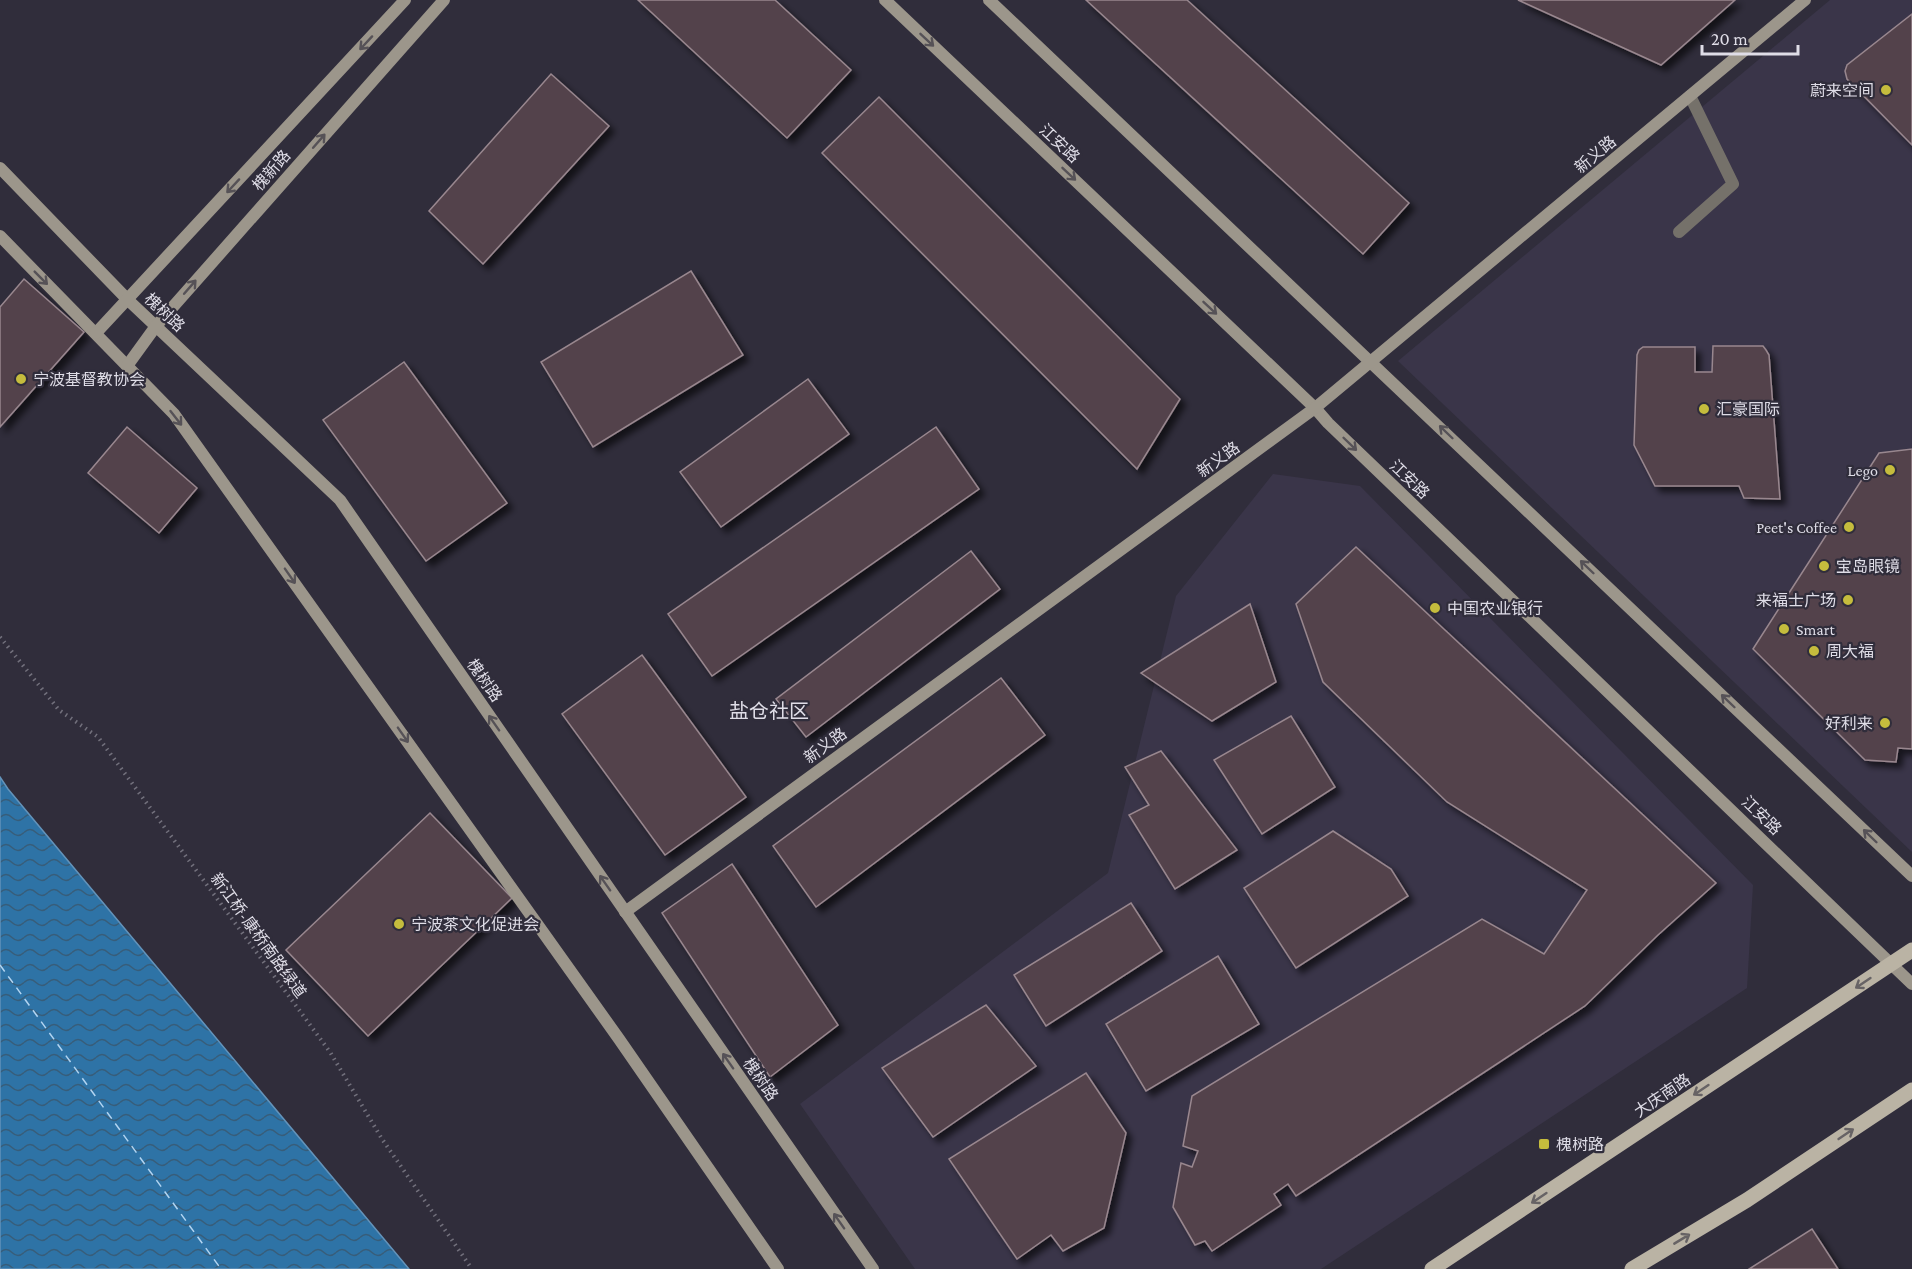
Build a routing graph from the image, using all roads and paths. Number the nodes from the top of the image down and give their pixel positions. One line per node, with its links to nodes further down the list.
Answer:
1 (405, 0): 10 (street, 槐新路, one-way to 10)
2 (444, 0): 11 (street, 槐新路, one-way to 2)
3 (885, 0): 15 (street, 江安路, one-way to 15)
4 (989, 0): 13 (street)
5 (1805, 0): 6 (street, 新义路)
6 (1690, 96): 8 (lane); 13 (street, 新义路)
7 (0, 168): 10 (street, 槐树路)
8 (1679, 232)
9 (0, 236): 12 (street, one-way to 12)
10 (127, 299): 11 (street, 槐树路); 12 (street, 槐新路)
11 (156, 326): 14 (street, 槐新路); 18 (street, 槐树路, one-way to 11)
12 (96, 333): 14 (street)
13 (1371, 362): 15 (street, 新义路); 17 (street, one-way to 13)
14 (127, 366): 24 (street, one-way to 24)
15 (1315, 408): 18 (street, 新义路); 20 (street, 江安路, one-way to 20)
16 (0, 637): 23 (path, 新江桥-康桥南路绿道)
17 (1912, 876)
18 (625, 912): 25 (street, 槐树路, one-way to 18)
19 (1912, 950): 20 (main road, 大庆南路)
20 (1892, 963): 21 (street, 江安路); 26 (main road, 大庆南路, one-way to 26)
21 (1912, 984)
22 (1912, 1090): 27 (main road, one-way to 22)
23 (472, 1269)
24 (778, 1269)
25 (873, 1269)
26 (1432, 1269)
27 (1632, 1269)

